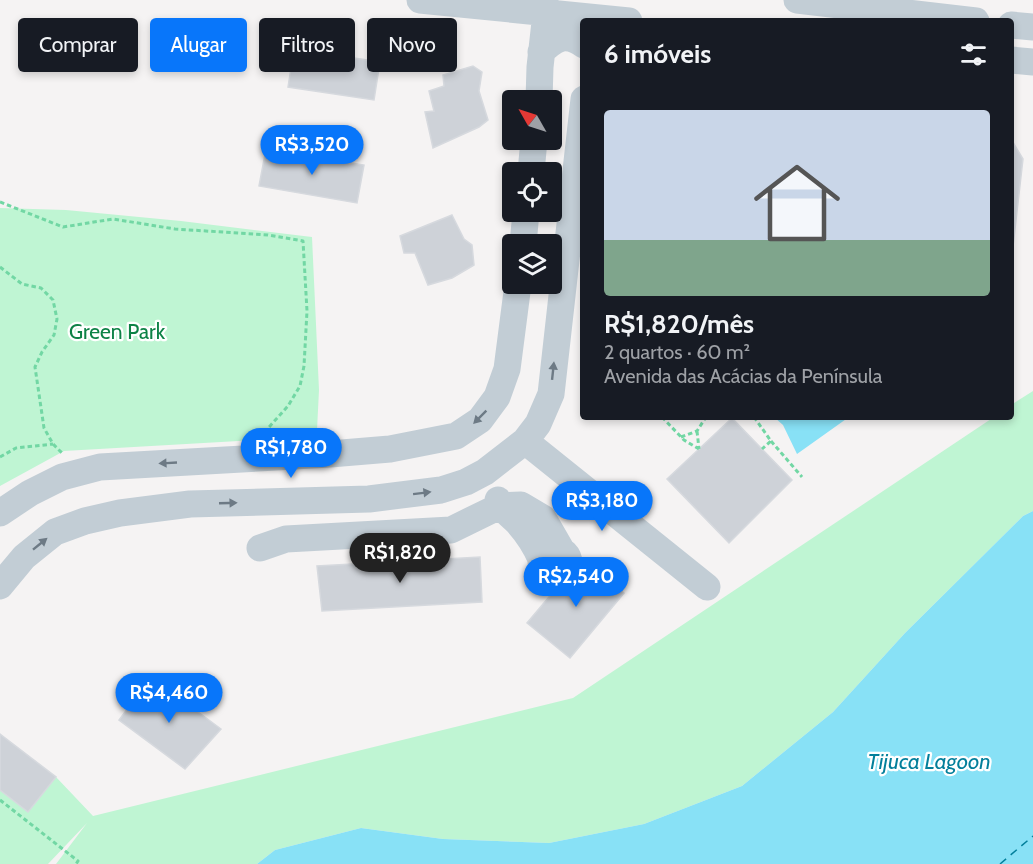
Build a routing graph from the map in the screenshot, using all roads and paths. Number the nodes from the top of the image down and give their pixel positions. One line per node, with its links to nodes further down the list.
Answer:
1 (420, 0): 3 (street)
2 (796, 0): 4 (street)
3 (532, 5): 5 (street); 11 (street)
4 (905, 7): 7 (street)
5 (594, 13): 6 (street)
6 (616, 18)
7 (961, 18)
8 (1014, 25): 9 (street)
9 (1033, 27)
10 (580, 43): 11 (street)
11 (542, 52): 14 (street)
12 (1014, 60): 13 (street)
13 (1033, 62)
14 (540, 90)
15 (580, 135): 24 (street, one-way to 15)
16 (0, 202): 27 (path)
17 (0, 267): 26 (path)
18 (517, 294): 27 (street, one-way to 27)
19 (665, 420): 23 (path)
20 (704, 420): 22 (path)
21 (756, 420): 25 (path)
22 (697, 431): 23 (path); 23 (path)
23 (681, 437)
24 (525, 441): 33 (street); 41 (street)
25 (771, 441): 28 (path); 34 (path)
26 (53, 444): 29 (path); 31 (path)
27 (264, 447): 32 (street, one-way to 32); 35 (street)
28 (762, 449)
29 (63, 454): 30 (path); 32 (path)
30 (73, 454)
31 (0, 457)
32 (100, 467): 37 (street)
33 (485, 472): 35 (street, one-way to 33); 36 (street)
34 (802, 477)
35 (269, 501): 40 (street, one-way to 35)
36 (500, 506): 38 (street); 39 (street)
37 (0, 513)
38 (260, 548)
39 (551, 555)
40 (0, 586)
41 (707, 587)
42 (0, 800): 43 (path)
43 (76, 864)

